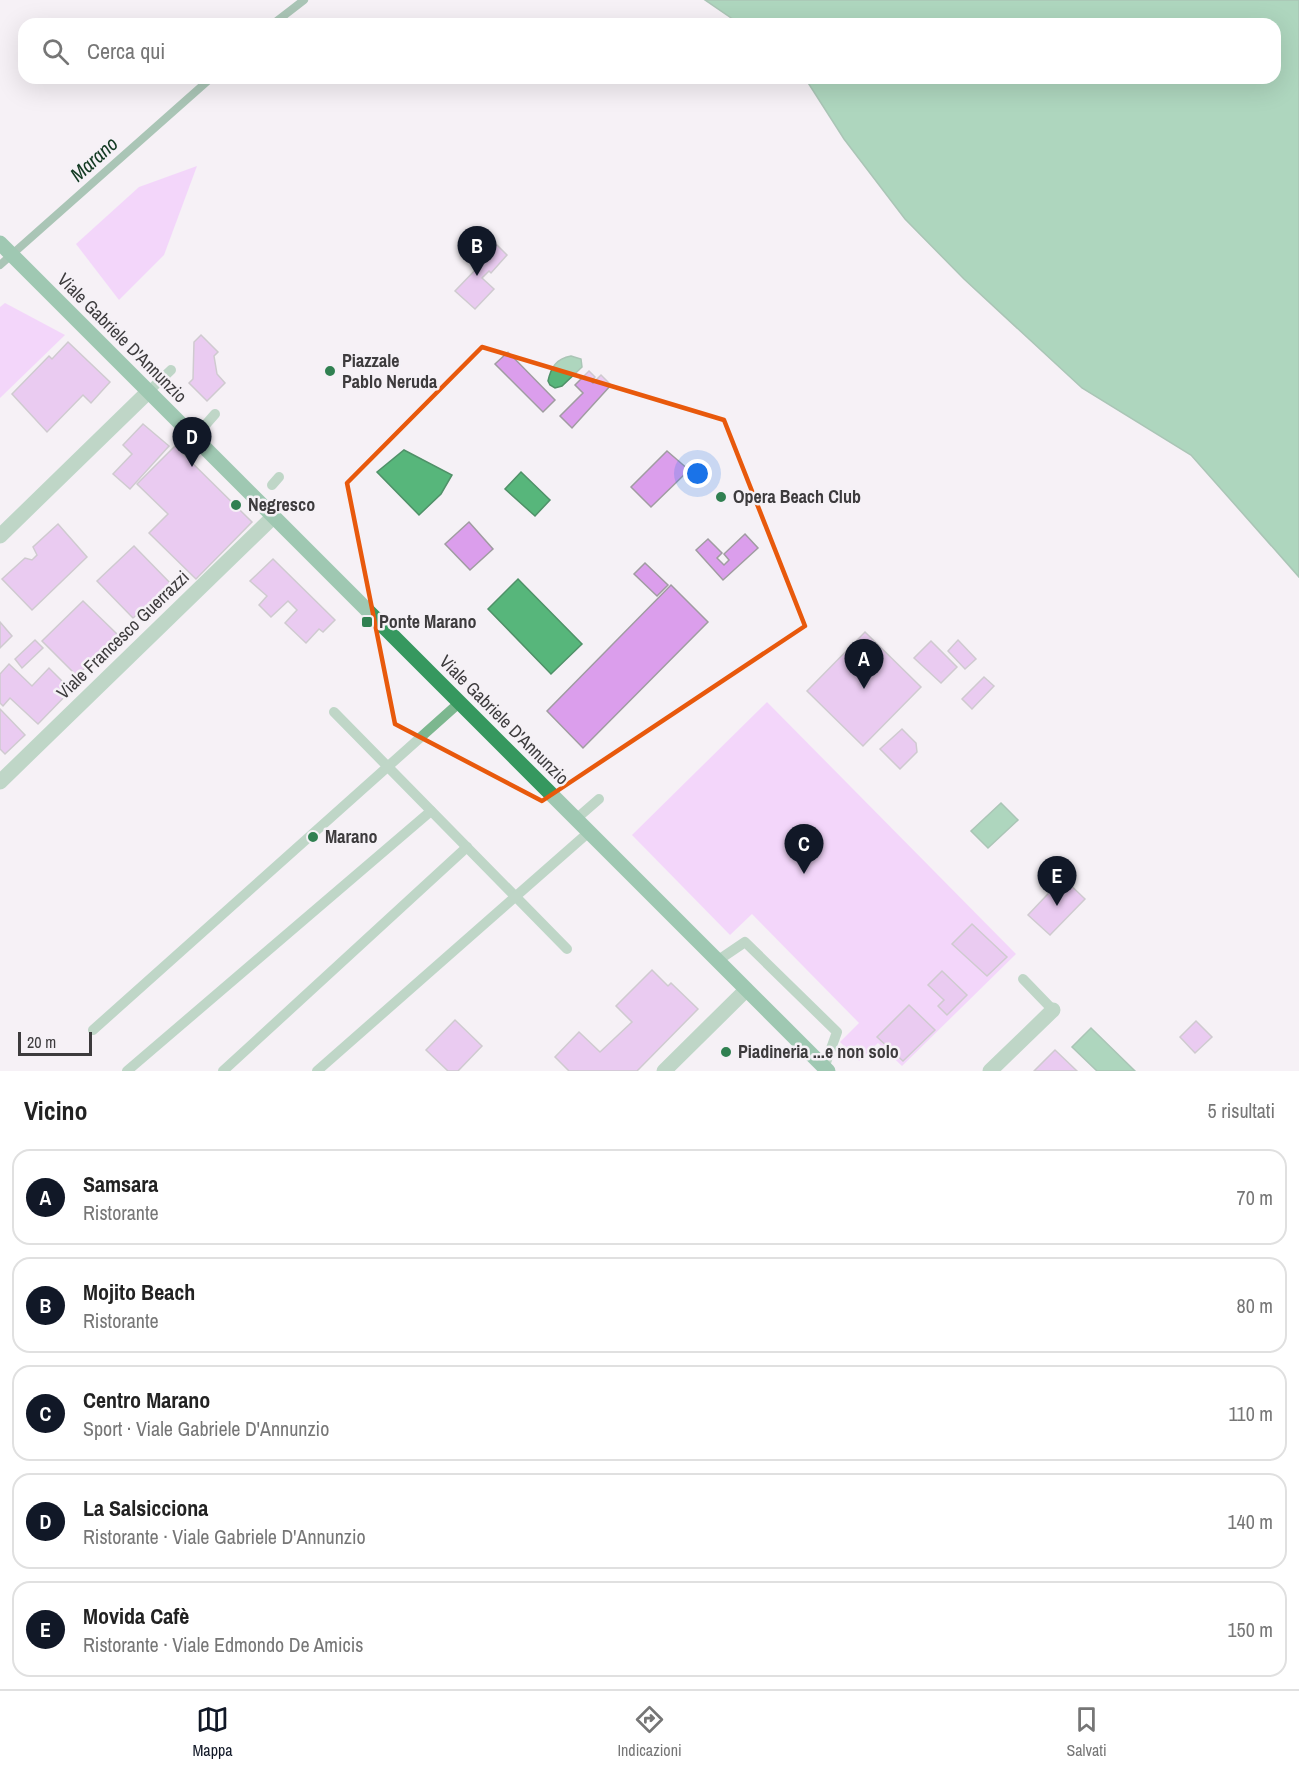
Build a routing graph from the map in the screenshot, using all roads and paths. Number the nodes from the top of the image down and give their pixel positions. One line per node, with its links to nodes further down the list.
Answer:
1 (0, 243): 3 (street, Viale Gabriele D'Annunzio)
2 (171, 370): 3 (lane)
3 (148, 392): 5 (street, Viale Gabriele D'Annunzio); 7 (street)
4 (215, 414): 5 (lane)
5 (194, 438): 6 (street, Viale Gabriele D'Annunzio)
6 (273, 517): 8 (street, Viale Gabriele D'Annunzio); 11 (street, Viale Francesco Guerrazzi)
7 (0, 536)
8 (459, 703): 10 (lane); 14 (street, Viale Gabriele D'Annunzio)
9 (334, 712): 10 (lane)
10 (388, 766): 13 (lane); 23 (lane)
11 (0, 782)
12 (598, 799): 14 (lane)
13 (431, 811): 16 (lane); 25 (lane)
14 (576, 819): 15 (street, Viale Gabriele D'Annunzio)
15 (589, 832): 17 (lane); 19 (street, Viale Gabriele D'Annunzio)
16 (467, 847): 17 (lane); 26 (lane)
17 (516, 897): 18 (lane); 27 (lane)
18 (567, 949)
19 (717, 961): 21 (street, Viale Gabriele D'Annunzio); 24 (lane)
20 (1023, 979): 22 (lane)
21 (746, 990): 24 (street, Viale Gabriele D'Annunzio); 28 (street)
22 (1053, 1010): 29 (street)
23 (93, 1030)
24 (826, 1069)
25 (127, 1071)
26 (223, 1071)
27 (317, 1071)
28 (664, 1071)
29 (990, 1071)

